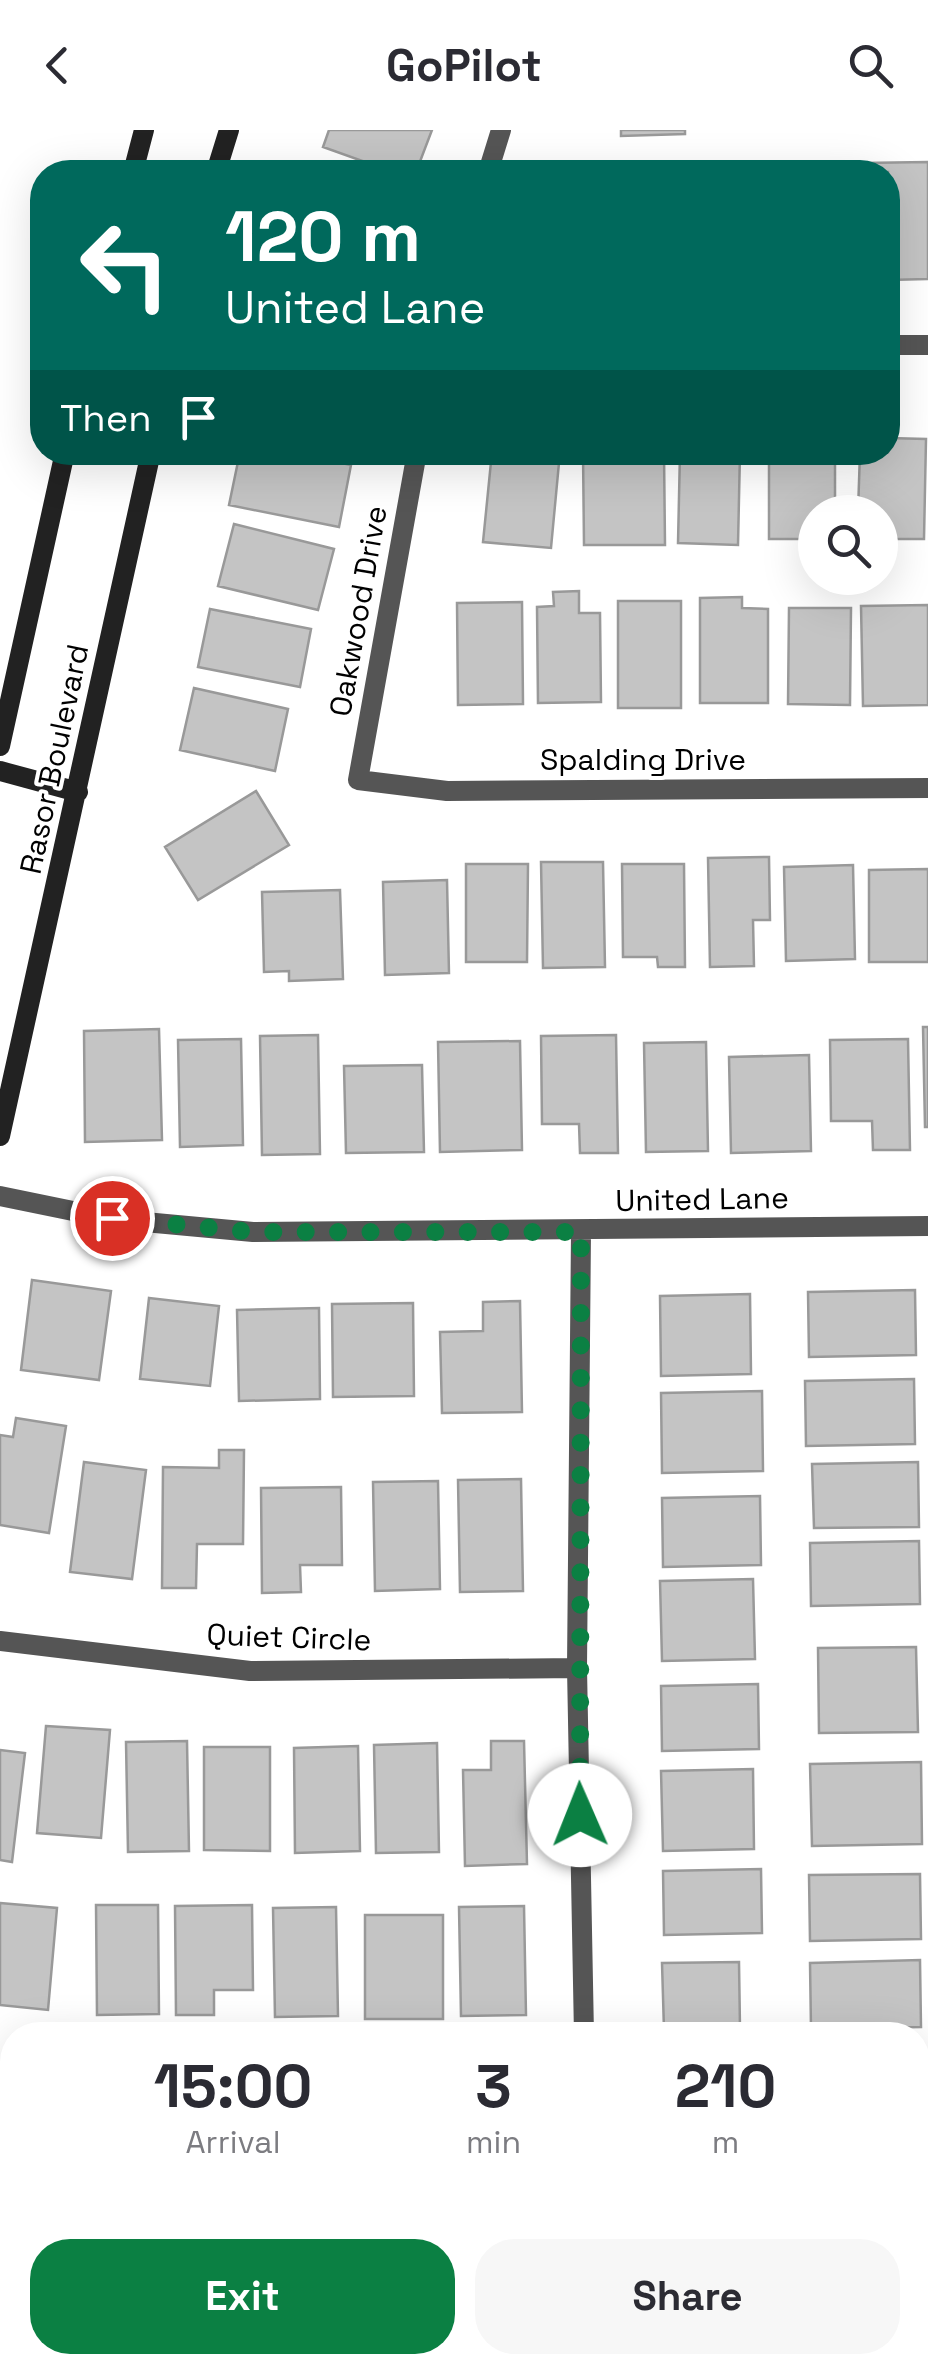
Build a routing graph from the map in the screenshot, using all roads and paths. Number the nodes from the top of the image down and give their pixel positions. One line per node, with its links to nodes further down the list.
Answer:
1 (144, 130): 4 (main road)
2 (229, 130): 5 (main road)
3 (501, 130): 6 (street)
4 (136, 160)
5 (220, 160)
6 (492, 160)
7 (900, 345): 8 (street)
8 (928, 345)
9 (62, 465): 12 (main road, Rasor Boulevard)
10 (147, 465): 16 (main road, Rasor Boulevard)
11 (415, 465): 14 (street, Oakwood Drive)
12 (0, 746)
13 (0, 771): 16 (main road)
14 (358, 780): 15 (street, Spalding Drive)
15 (928, 788)
16 (78, 792): 17 (main road, Rasor Boulevard)
17 (0, 1136)
18 (0, 1196): 20 (street, United Lane)
19 (928, 1226): 20 (street, United Lane)
20 (581, 1232): 22 (street)
21 (0, 1641): 22 (street, Quiet Circle)
22 (577, 1668): 23 (street)
23 (584, 2022)

